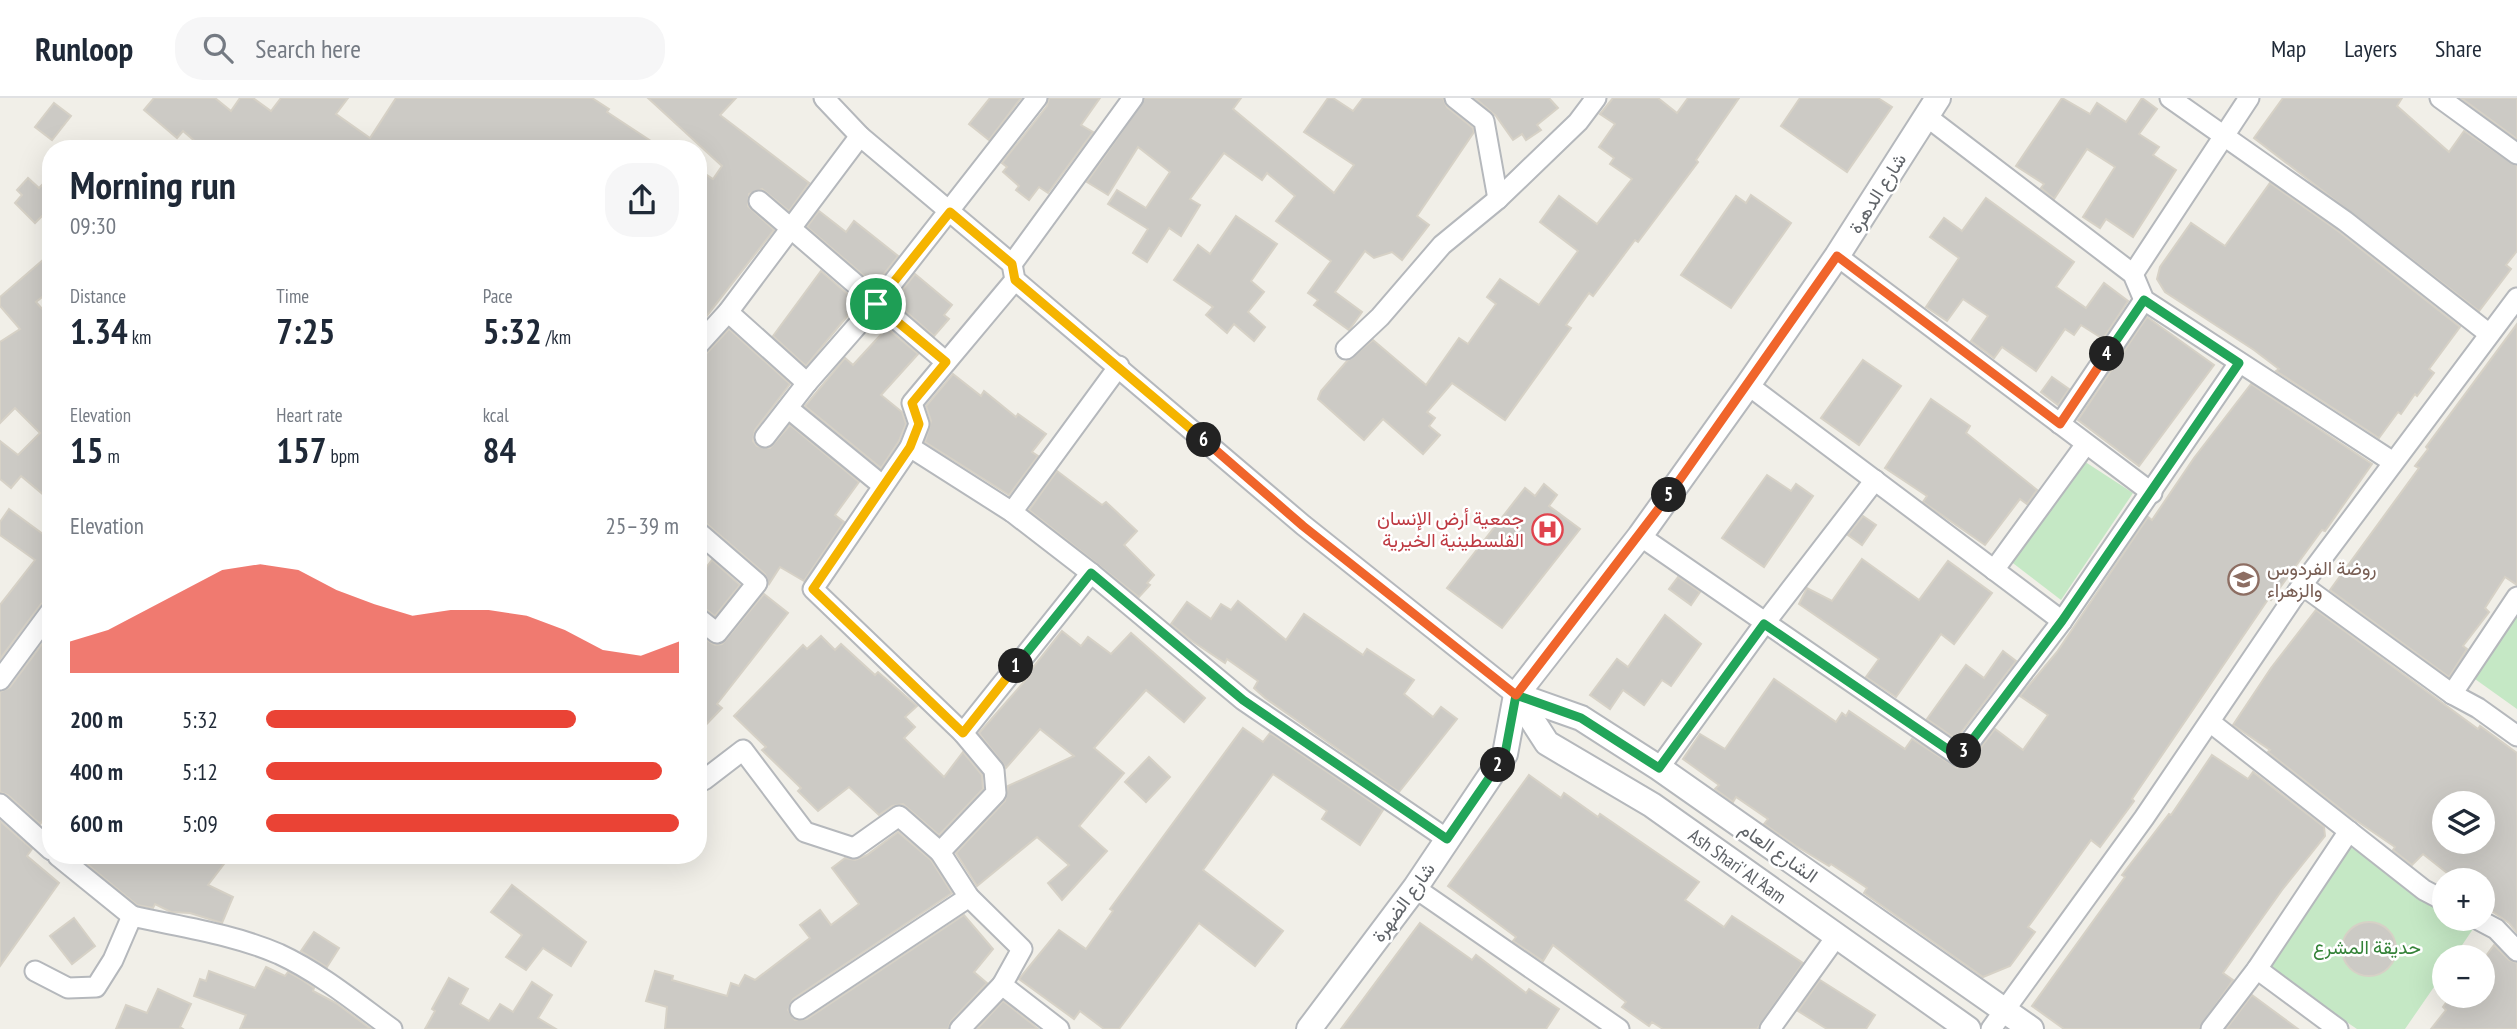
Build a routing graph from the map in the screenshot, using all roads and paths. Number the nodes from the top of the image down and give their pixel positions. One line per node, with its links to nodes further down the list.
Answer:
1 (824, 98): 10 (street)
2 (1037, 98): 15 (street)
3 (1133, 98): 18 (street)
4 (1455, 98): 13 (street)
5 (1596, 98): 13 (street)
6 (2170, 98): 11 (street)
7 (2249, 98): 11 (street)
8 (2440, 98): 12 (street)
9 (1932, 107): 17 (street, شارع الدهرة); 19 (street)
10 (860, 136): 15 (street); 16 (street)
11 (2225, 136): 19 (street); 24 (street)
12 (2517, 154)
13 (1498, 199): 26 (street)
14 (759, 201): 16 (street)
15 (950, 212): 18 (street); 22 (street)
16 (789, 228): 22 (street); 23 (street)
17 (1837, 256): 31 (street, شارع الدهرة); 33 (street)
18 (1014, 272): 27 (street); 29 (street)
19 (2133, 274): 21 (street)
20 (2517, 298): 24 (street)
21 (2144, 300): 28 (street); 33 (street)
22 (876, 304): 27 (street); 30 (street)
23 (728, 312): 25 (street); 30 (street)
24 (2488, 333): 37 (street)
25 (707, 335)
26 (1346, 349)
27 (946, 362): 36 (street)
28 (2239, 363): 37 (street); 40 (street)
29 (1119, 366): 41 (street); 55 (street)
30 (807, 383): 32 (street)
31 (1748, 385): 38 (street); 42 (street, شارع الدهرة)
32 (789, 408): 34 (street); 39 (street)
33 (2060, 424): 35 (street)
34 (765, 437)
35 (2086, 444): 40 (street); 44 (street)
36 (910, 447): 39 (street); 41 (street)
37 (2393, 462): 46 (street)
38 (1875, 480): 44 (street); 51 (street)
39 (882, 485): 57 (street)
40 (2152, 493): 49 (street)
41 (1012, 512): 45 (street)
42 (1640, 536): 47 (street, شارع الدهرة); 51 (street)
43 (707, 540): 52 (street)
44 (1994, 570): 49 (street)
45 (1091, 573): 57 (street); 63 (street)
46 (2302, 585): 54 (street); 56 (street)
47 (1595, 595): 55 (street, شارع الضهرة)
48 (2517, 597): 54 (street)
49 (2062, 621): 51 (street)
50 (42, 623): 53 (street)
51 (1764, 624): 59 (street)
52 (707, 625)
53 (0, 680)
54 (2452, 694): 58 (street)
55 (1516, 695): 59 (street, الشارع العام); 63 (street, شارع الضهرة); 72 (street, Ash Shari' Al 'Aam)
56 (2210, 722): 62 (street); 78 (street)
57 (963, 733): 65 (street)
58 (2517, 736)
59 (1659, 768): 78 (street, الشارع العام)
60 (707, 778): 65 (street)
61 (0, 804): 64 (street)
62 (2349, 831): 68 (street); 74 (street)
63 (1447, 839): 67 (street, شارع الضهرة)
64 (42, 842)
65 (940, 852): 69 (street)
66 (68, 864): 70 (street)
67 (1415, 888): 79 (street, شارع الضهرة); 83 (street)
68 (2432, 894)
69 (969, 897): 76 (street); 77 (street)
70 (132, 916): 75 (street); 80 (street)
71 (2495, 928): 73 (street)
72 (1836, 937): 84 (street); 85 (street, Ash Shari' Al 'Aam)
73 (2517, 951)
74 (2257, 969): 87 (street); 88 (street)
75 (35, 971)
76 (1002, 985): 81 (street); 82 (street)
77 (800, 1009)
78 (1998, 1020): 86 (street, الشارع العام)
79 (1317, 1026)
80 (392, 1029)
81 (960, 1029)
82 (1059, 1029)
83 (1619, 1029)
84 (1770, 1029)
85 (1968, 1029)
86 (2031, 1029)
87 (2211, 1029)
88 (2338, 1029)

